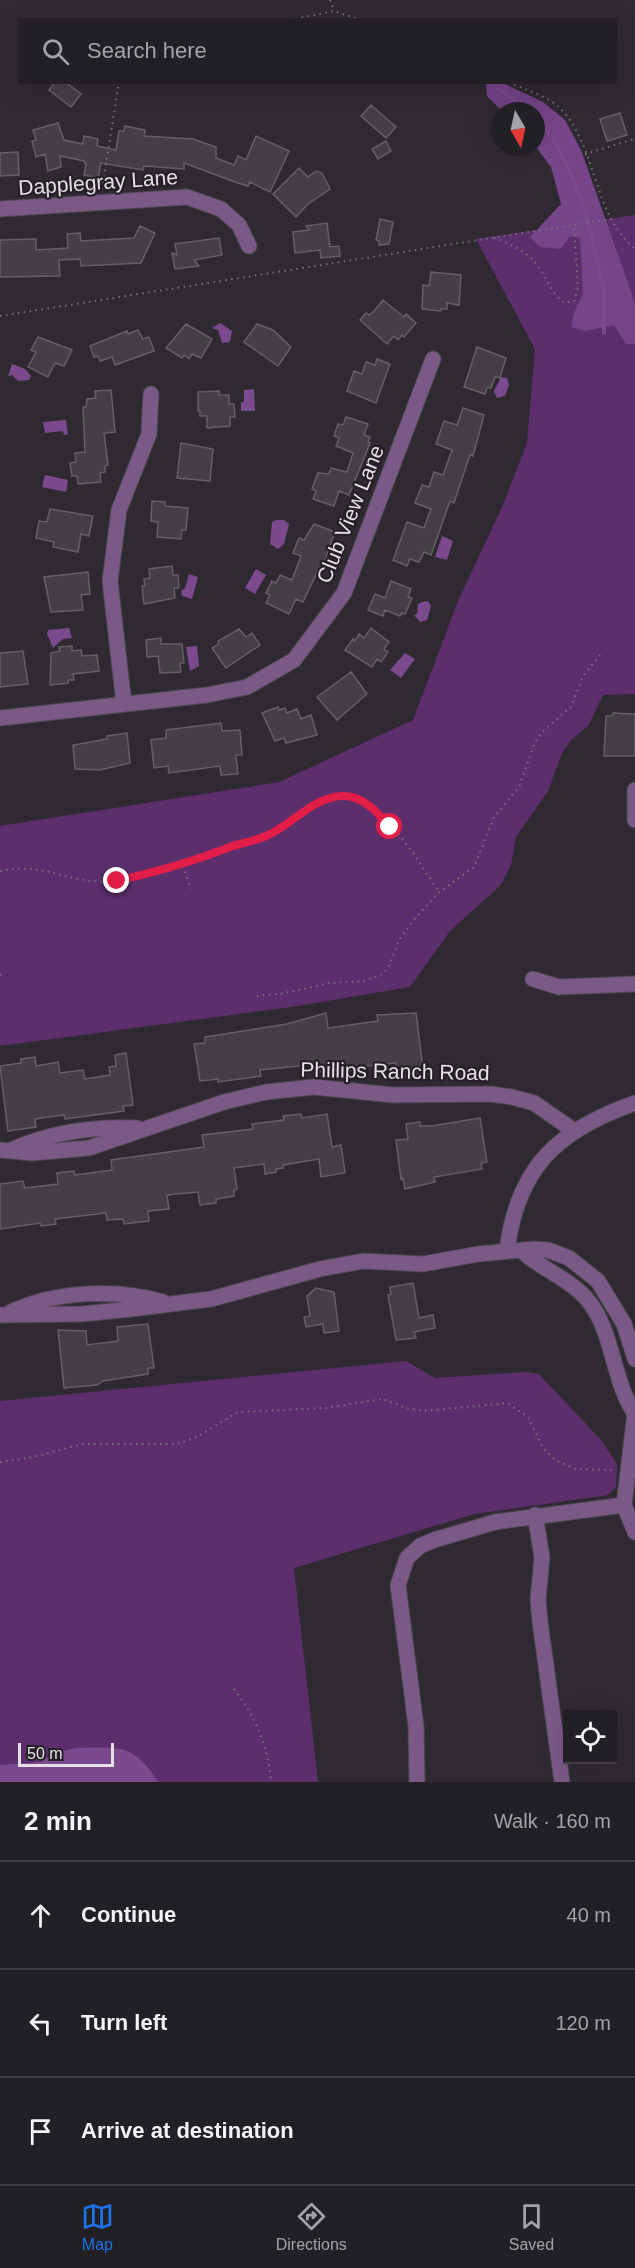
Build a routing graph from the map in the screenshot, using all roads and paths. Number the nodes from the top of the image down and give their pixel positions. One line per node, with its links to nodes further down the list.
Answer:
1 (330, 0): 2 (path)
2 (334, 11): 3 (path); 4 (path)
3 (300, 18)
4 (355, 18)
5 (119, 84): 9 (path)
6 (513, 84): 8 (path)
7 (635, 139): 8 (path)
8 (585, 154): 11 (path)
9 (100, 200): 10 (street, Dapplegray Lane); 14 (street, Dapplegray Lane)
10 (0, 208)
11 (611, 219): 12 (path); 15 (path)
12 (574, 225): 13 (path); 13 (path)
13 (492, 238): 16 (path)
14 (249, 246)
15 (635, 249)
16 (0, 316)
17 (433, 358): 20 (street, Club View Lane)
18 (151, 394): 20 (street)
19 (602, 653): 27 (path)
20 (124, 704): 21 (street, Club View Lane)
21 (0, 718)
22 (635, 790): 23 (street)
23 (635, 820)
24 (183, 866): 25 (path); 26 (path); 27 (path)
25 (0, 871)
26 (191, 889)
27 (440, 892): 30 (path)
28 (533, 979): 29 (street)
29 (635, 984)
30 (257, 996)
31 (635, 1103): 32 (street)
32 (573, 1130): 33 (street, Phillips Ranch Road); 34 (street)
33 (5, 1150)
34 (515, 1251): 35 (street); 36 (street); 37 (street)
35 (3, 1315)
36 (635, 1359)
37 (635, 1413): 39 (street)
38 (0, 1462): 39 (path)
39 (626, 1471): 40 (street)
40 (624, 1504): 41 (street); 42 (street)
41 (536, 1515): 45 (street); 46 (street)
42 (635, 1532)
43 (234, 1689): 44 (path)
44 (271, 1782)
45 (417, 1782)
46 (562, 1782)

